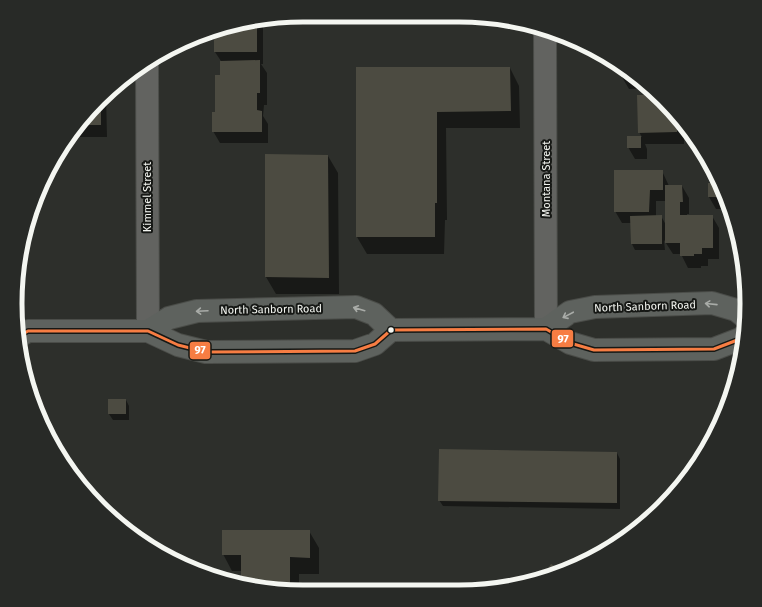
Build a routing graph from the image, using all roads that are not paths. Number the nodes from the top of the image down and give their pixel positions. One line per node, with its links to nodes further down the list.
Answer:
1 (545, 36): 6 (street, Montana Street)
2 (147, 69): 7 (street, Kimmel Street)
3 (740, 313): 6 (main road, North Sanborn Road, one-way to 6)
4 (23, 330): 7 (main road)
5 (391, 330): 6 (main road); 7 (main road); 7 (main road, North Sanborn Road, one-way to 7)
6 (546, 330): 8 (main road)
7 (148, 331)
8 (738, 340)

